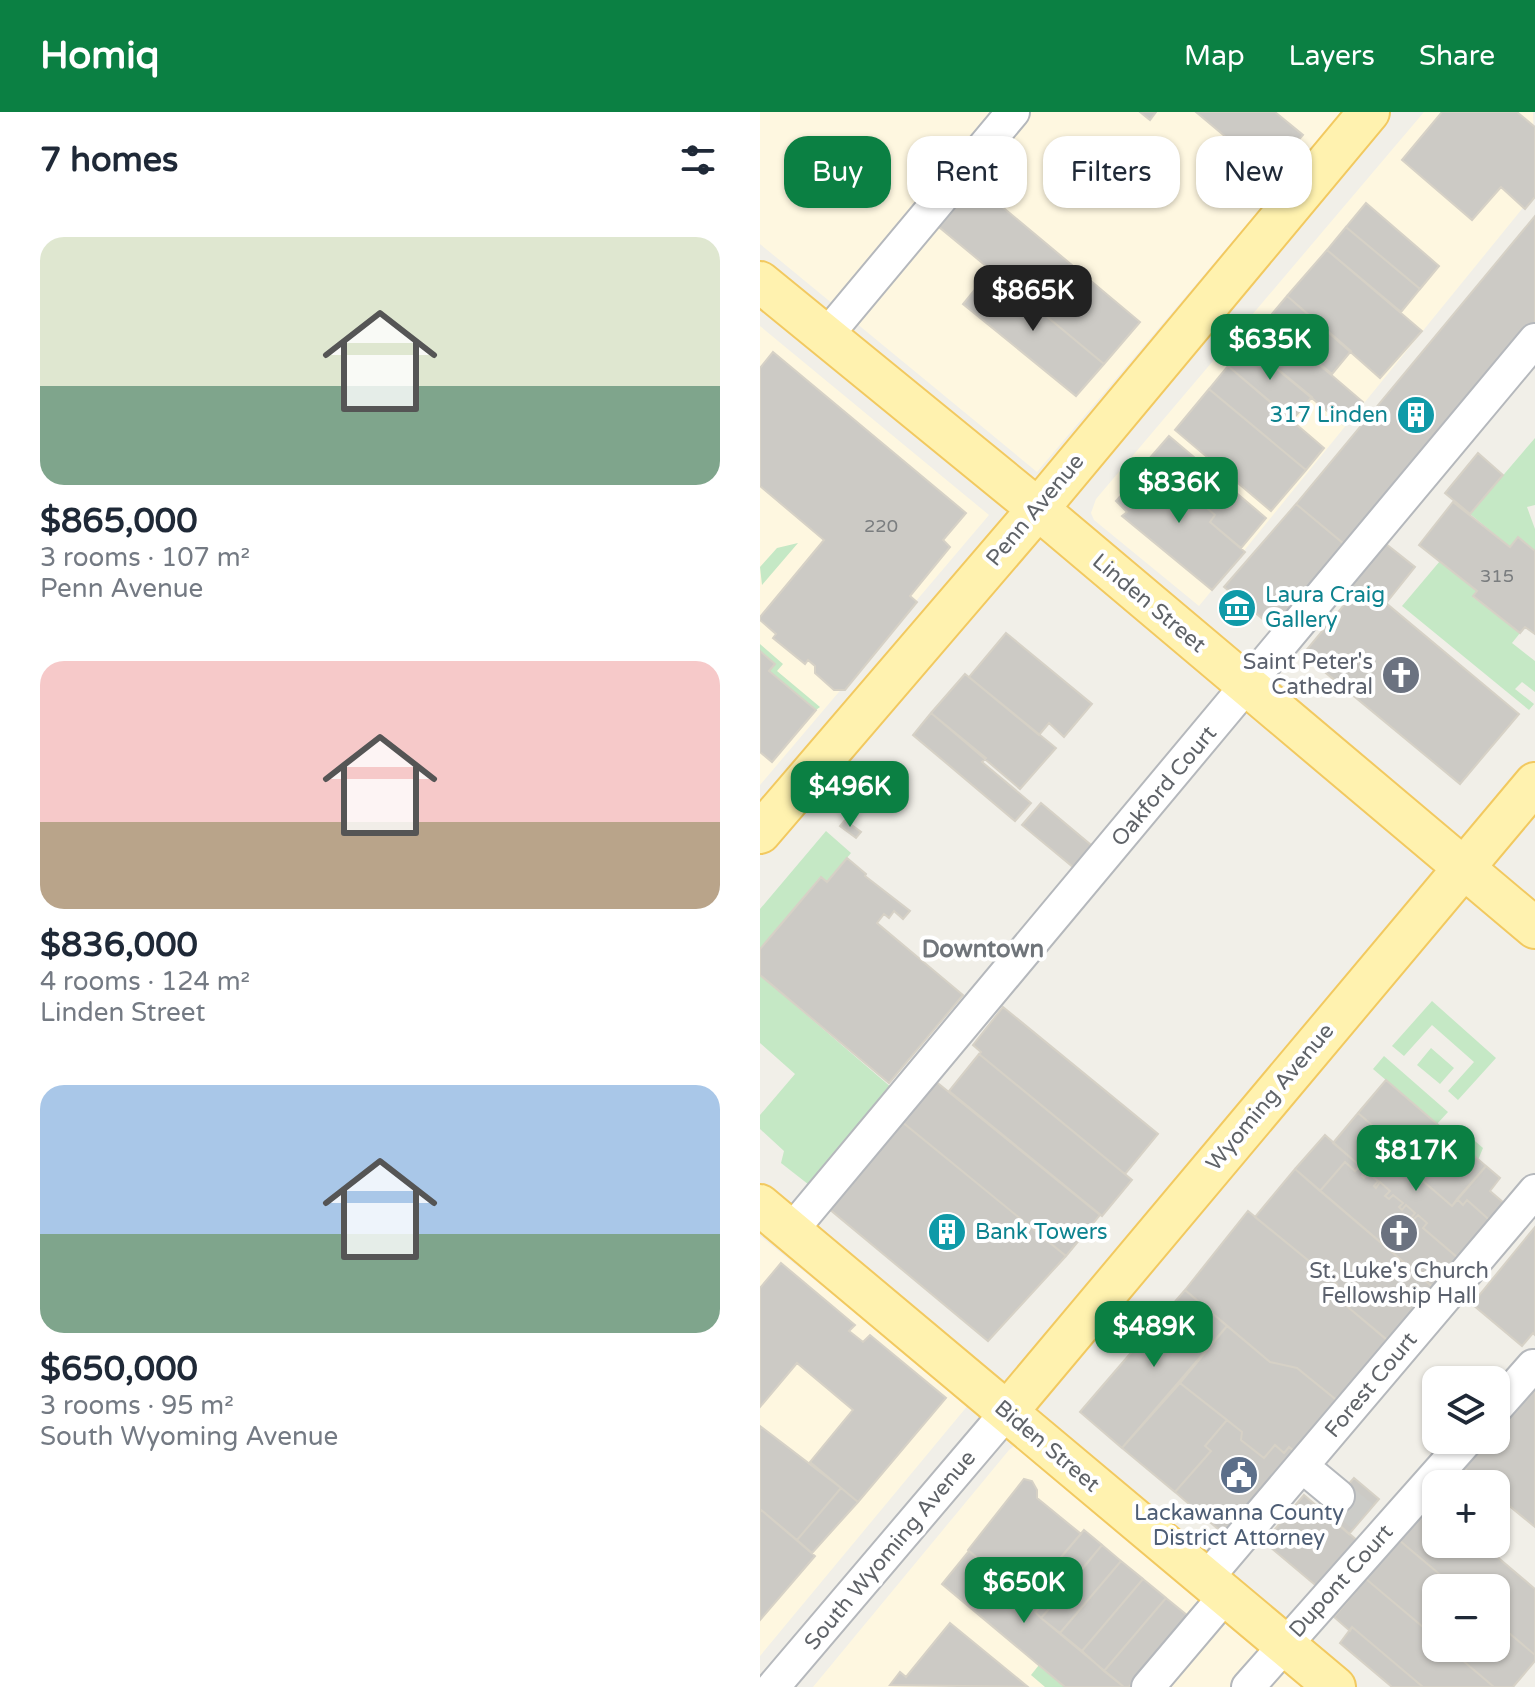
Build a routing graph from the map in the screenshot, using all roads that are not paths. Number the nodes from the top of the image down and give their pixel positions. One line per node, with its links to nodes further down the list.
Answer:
1 (1013, 112): 4 (street)
2 (1369, 112): 6 (main road, Penn Avenue)
3 (760, 282): 4 (main road, Linden Street)
4 (826, 336): 6 (main road, Linden Street)
5 (1535, 340): 7 (street, Oakford Court)
6 (1038, 509): 7 (main road, Linden Street); 9 (main road, Penn Avenue)
7 (1248, 686): 10 (main road, Linden Street); 14 (street, Oakford Court)
8 (1535, 783): 10 (main road, Wyoming Avenue)
9 (760, 833)
10 (1463, 868): 11 (main road, Linden Street); 17 (main road, Wyoming Avenue)
11 (1535, 928)
12 (1535, 1191): 19 (street, Forest Court)
13 (760, 1205): 14 (main road, Biden Street)
14 (791, 1231): 17 (main road, Biden Street)
15 (1533, 1366): 16 (street)
16 (1510, 1392)
17 (1007, 1412): 21 (main road, Biden Street); 23 (street, South Wyoming Avenue)
18 (1452, 1454): 22 (street, Dupont Court)
19 (1303, 1467): 20 (street); 21 (street, Forest Court)
20 (1338, 1496)
21 (1216, 1587): 22 (main road, Biden Street); 24 (street)
22 (1284, 1644): 25 (street, Dupont Court); 26 (main road, Biden Street)
23 (773, 1687)
24 (1148, 1687)
25 (1248, 1687)
26 (1335, 1687)

